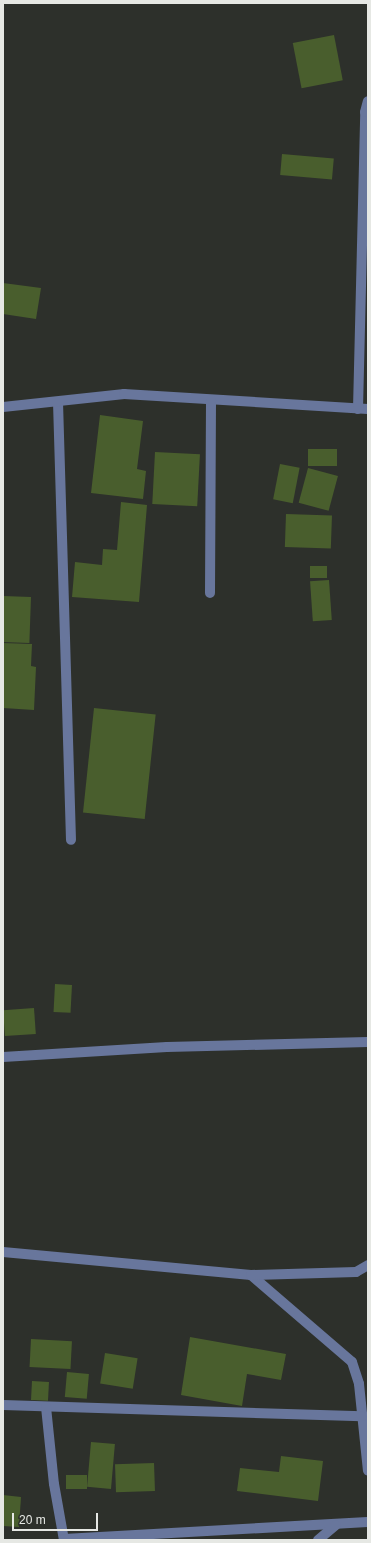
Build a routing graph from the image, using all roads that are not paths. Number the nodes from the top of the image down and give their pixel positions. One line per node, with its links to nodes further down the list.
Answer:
1 (368, 101): 5 (street)
2 (212, 400): 3 (street); 5 (street); 6 (street)
3 (58, 402): 4 (street); 7 (street)
4 (3, 408)
5 (363, 409)
6 (210, 593)
7 (71, 840)
8 (368, 1042): 9 (street)
9 (3, 1058)
10 (3, 1252): 12 (street)
11 (368, 1265): 12 (street)
12 (250, 1275): 15 (street)
13 (3, 1405): 14 (street)
14 (46, 1407): 15 (street); 19 (street)
15 (362, 1416): 16 (street)
16 (368, 1471)
17 (368, 1522): 18 (street)
18 (336, 1525): 19 (street); 20 (street)
19 (64, 1540)
20 (318, 1540)

